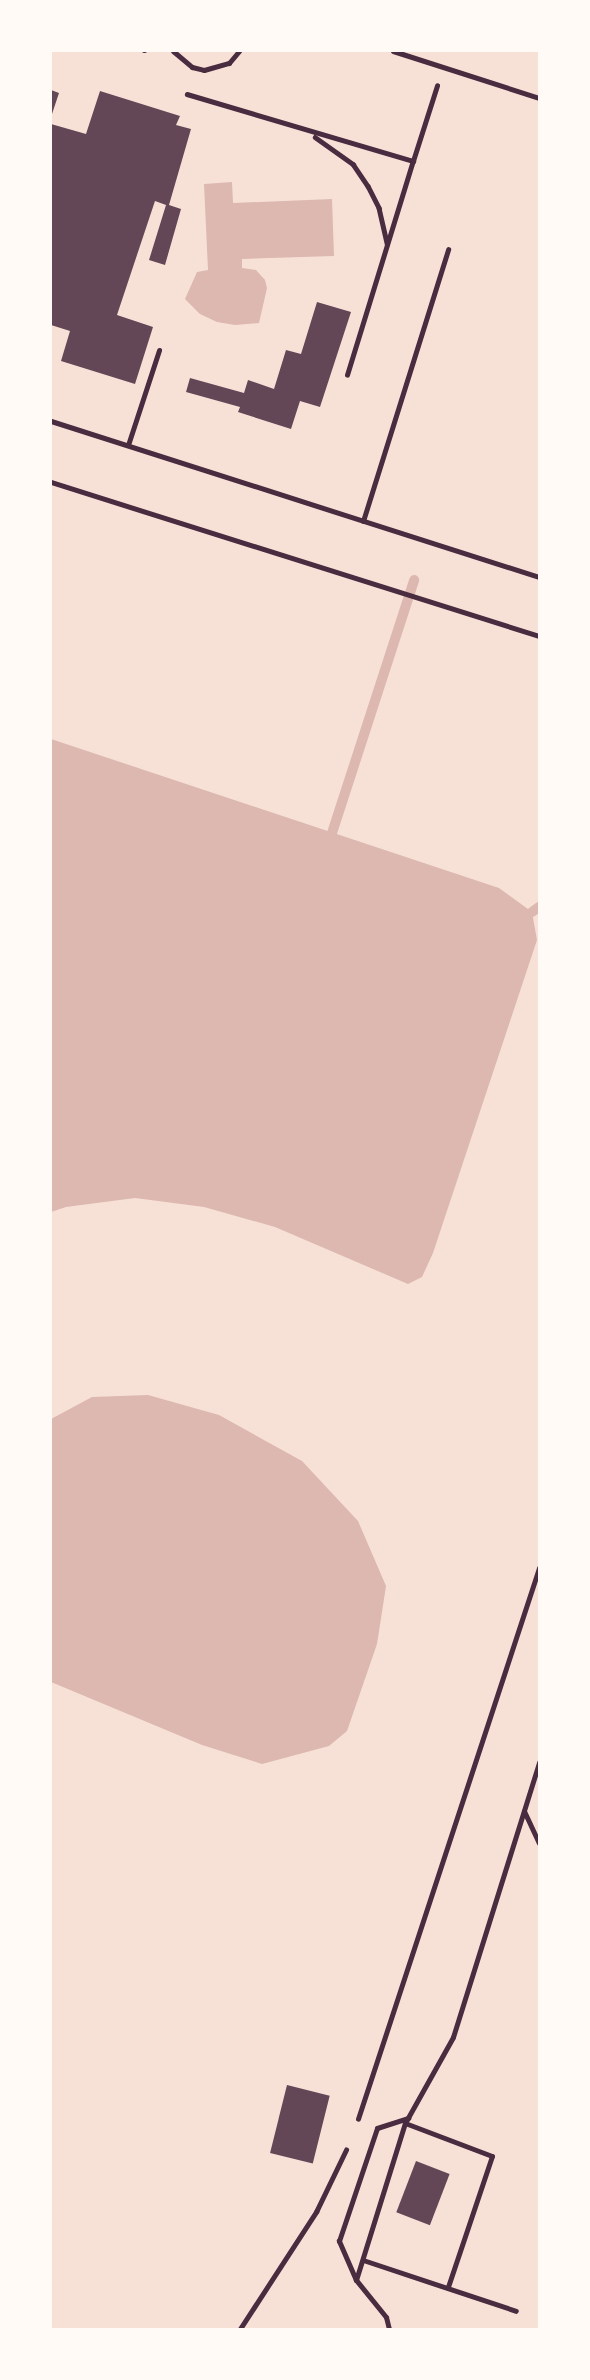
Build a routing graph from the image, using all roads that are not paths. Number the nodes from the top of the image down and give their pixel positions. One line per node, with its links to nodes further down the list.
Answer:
1 (173, 51): 2 (lane)
2 (239, 51)
3 (393, 51): 4 (lane)
4 (539, 98)
5 (448, 249): 9 (lane)
6 (159, 350): 8 (lane)
7 (51, 421): 8 (lane)
8 (128, 446): 9 (lane)
9 (363, 521): 10 (lane)
10 (539, 577)
11 (539, 1762): 12 (lane)
12 (524, 1811): 13 (lane); 14 (lane)
13 (539, 1843)
14 (406, 2120): 15 (lane); 16 (lane); 17 (lane)
15 (363, 2260): 16 (lane); 17 (lane)
16 (356, 2280): 19 (lane)
17 (448, 2287): 18 (lane)
18 (516, 2311)
19 (389, 2329)

